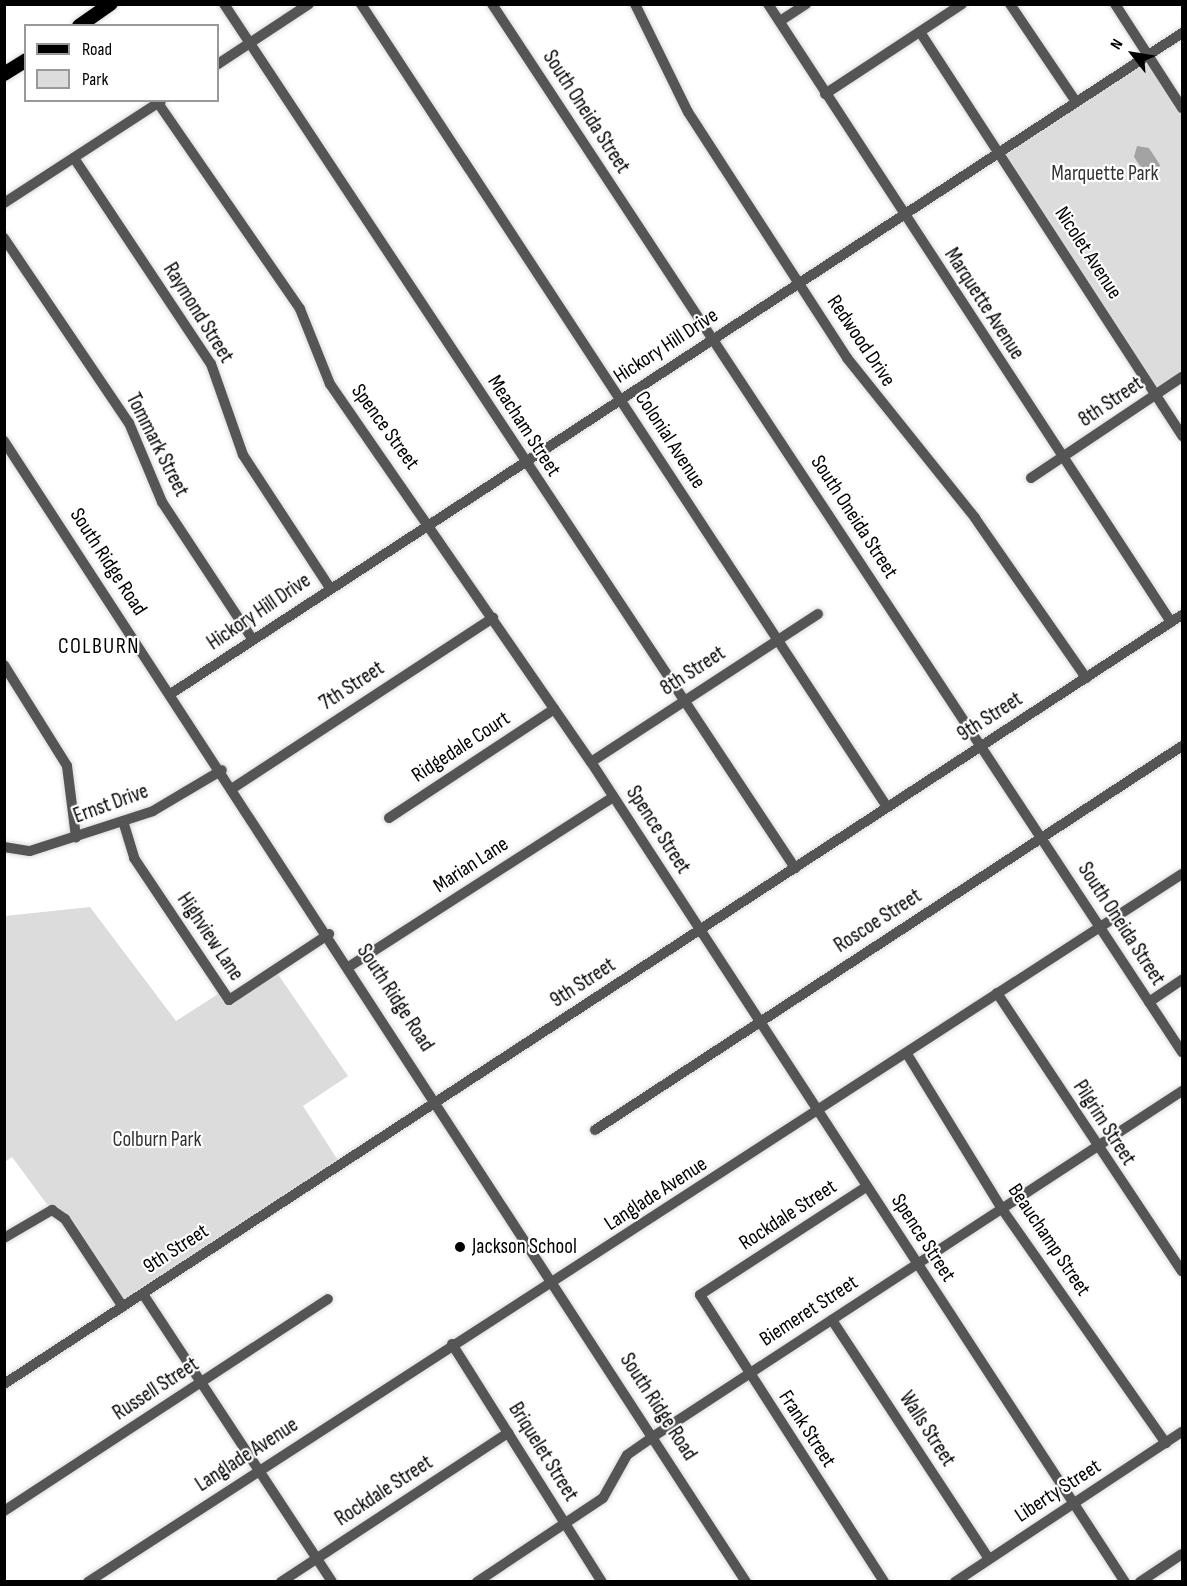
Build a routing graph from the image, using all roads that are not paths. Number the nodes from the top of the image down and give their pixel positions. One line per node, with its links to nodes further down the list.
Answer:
1 (111, 4): 13 (main road)
2 (224, 4): 16 (street, Meacham Street)
3 (309, 4): 16 (street)
4 (361, 4): 34 (street, Colonial Avenue)
5 (492, 4): 31 (street, South Oneida Street)
6 (636, 4): 30 (street, Redwood Drive)
7 (768, 4): 12 (street, Marquette Avenue)
8 (806, 4): 12 (street)
9 (962, 4): 14 (street)
10 (1010, 4): 23 (street)
11 (1115, 4): 17 (street)
12 (780, 21): 21 (street, Marquette Avenue)
13 (82, 24)
14 (920, 32): 21 (street); 25 (street, Nicolet Avenue)
15 (1182, 33): 17 (street, Hickory Hill Drive)
16 (249, 43): 19 (street); 38 (street, Meacham Street)
17 (1148, 56): 23 (street, Hickory Hill Drive); 24 (street)
18 (24, 61): 20 (main road)
19 (219, 63)
20 (4, 74)
21 (825, 94): 28 (street, Marquette Avenue)
22 (160, 102): 26 (street); 40 (street, Spence Street)
23 (1076, 102): 25 (street, Hickory Hill Drive)
24 (1182, 108)
25 (1000, 152): 28 (street, Hickory Hill Drive); 33 (street, Nicolet Avenue)
26 (74, 158): 27 (street); 41 (street, Raymond Street)
27 (4, 203)
28 (903, 216): 30 (street, Hickory Hill Drive); 37 (street, Marquette Avenue)
29 (4, 238): 46 (street, Tommark Street)
30 (798, 282): 31 (street, Hickory Hill Drive); 49 (street, Redwood Drive)
31 (713, 339): 34 (street, Hickory Hill Drive); 53 (street, South Oneida Street)
32 (1182, 378): 33 (street, 8th Street)
33 (1156, 395): 35 (street, Nicolet Avenue); 37 (street, 8th Street)
34 (620, 400): 38 (street, Hickory Hill Drive); 47 (street, Colonial Avenue)
35 (1182, 436)
36 (4, 441): 50 (street, South Ridge Road)
37 (1062, 458): 39 (street, 8th Street); 45 (street, Marquette Avenue)
38 (524, 462): 40 (street, Hickory Hill Drive); 51 (street, Meacham Street)
39 (1031, 478)
40 (430, 523): 41 (street, Hickory Hill Drive); 44 (street, Spence Street)
41 (330, 588): 46 (street, Hickory Hill Drive)
42 (818, 614): 47 (street, 8th Street)
43 (1182, 615): 45 (street, 9th Street)
44 (493, 618): 52 (street, Spence Street); 57 (street, 7th Street)
45 (1171, 622): 49 (street, 9th Street)
46 (254, 640): 50 (street, Hickory Hill Drive)
47 (777, 640): 51 (street, 8th Street); 59 (street, Colonial Avenue)
48 (4, 665): 62 (street)
49 (1086, 678): 53 (street, 9th Street)
50 (171, 693): 56 (street, South Ridge Road)
51 (684, 701): 55 (street, 8th Street); 65 (street, Meacham Street)
52 (554, 709): 55 (street, Spence Street); 60 (street, Ridgedale Court)
53 (982, 746): 59 (street, 9th Street); 63 (street, South Oneida Street)
54 (1182, 746): 63 (street, Roscoe Street)
55 (591, 762): 58 (street, Spence Street)
56 (222, 770): 57 (street, South Ridge Road); 61 (street, Ernst Drive)
57 (233, 788): 69 (street, South Ridge Road)
58 (613, 797): 68 (street, Spence Street); 70 (street, Marian Lane)
59 (887, 807): 65 (street, 9th Street)
60 (389, 818)
61 (123, 821): 62 (street, Ernst Drive); 69 (street, Highview Lane)
62 (76, 837): 64 (street, Ernst Drive)
63 (1041, 838): 67 (street, South Oneida Street); 74 (street, Roscoe Street)
64 (4, 847)
65 (795, 868): 68 (street, 9th Street)
66 (1182, 874): 67 (street, Langlade Avenue)
67 (1099, 928): 72 (street, Langlade Avenue); 73 (street, South Oneida Street)
68 (699, 930): 74 (street, Spence Street); 78 (street, 9th Street)
69 (329, 934): 70 (street, South Ridge Road)
70 (350, 966): 78 (street, South Ridge Road)
71 (1182, 980): 73 (street)
72 (997, 993): 76 (street, Langlade Avenue); 81 (street, Pilgrim Street)
73 (1149, 1002): 75 (street, South Oneida Street)
74 (759, 1022): 79 (street, Spence Street); 80 (street, Roscoe Street)
75 (1182, 1052)
76 (907, 1054): 79 (street, Langlade Avenue); 83 (street, Beauchamp Street)
77 (1182, 1091): 81 (street, Biemeret Street)
78 (438, 1101): 87 (street, South Ridge Road); 88 (street, 9th Street)
79 (818, 1112): 82 (street, Spence Street); 87 (street, Langlade Avenue)
80 (595, 1130)
81 (1096, 1147): 83 (street, Biemeret Street); 86 (street, Pilgrim Street)
82 (866, 1187): 85 (street, Spence Street); 89 (street, Rockdale Street)
83 (1002, 1209): 85 (street, Biemeret Street); 100 (street, Beauchamp Street)
84 (4, 1238): 91 (street)
85 (917, 1264): 92 (street, Biemeret Street); 102 (street, Spence Street)
86 (1182, 1271)
87 (554, 1280): 93 (street, Langlade Avenue); 99 (street, South Ridge Road)
88 (143, 1294): 91 (street, 9th Street); 95 (street)
89 (700, 1295): 94 (street, Frank Street)
90 (328, 1299): 95 (street, Russell Street)
91 (123, 1307): 96 (street, 9th Street)
92 (832, 1320): 94 (street, Biemeret Street); 107 (street, Walls Street)
93 (452, 1344): 98 (street, Briquelet Street); 101 (street, Langlade Avenue)
94 (749, 1374): 99 (street, Biemeret Street); 114 (street, Frank Street)
95 (201, 1383): 101 (street); 103 (street, Russell Street)
96 (4, 1384)
97 (1182, 1432): 100 (street, Liberty Street)
98 (508, 1433): 104 (street, Briquelet Street); 106 (street, Rockdale Street)
99 (654, 1436): 104 (street, Biemeret Street); 113 (street, South Ridge Road)
100 (1166, 1443): 102 (street, Liberty Street)
101 (258, 1470): 106 (street); 108 (street, Langlade Avenue)
102 (1074, 1503): 107 (street, Liberty Street); 116 (street, Spence Street)
103 (4, 1511)
104 (565, 1524): 111 (street, Biemeret Street); 112 (street, Briquelet Street)
105 (1182, 1554): 117 (street)
106 (317, 1558): 109 (street, Rockdale Street); 110 (street)
107 (989, 1559): 115 (street, Liberty Street)
108 (88, 1581)
109 (281, 1581)
110 (332, 1581)
111 (477, 1581)
112 (602, 1581)
113 (746, 1581)
114 (884, 1581)
115 (955, 1581)
116 (1125, 1581)
117 (1140, 1581)

